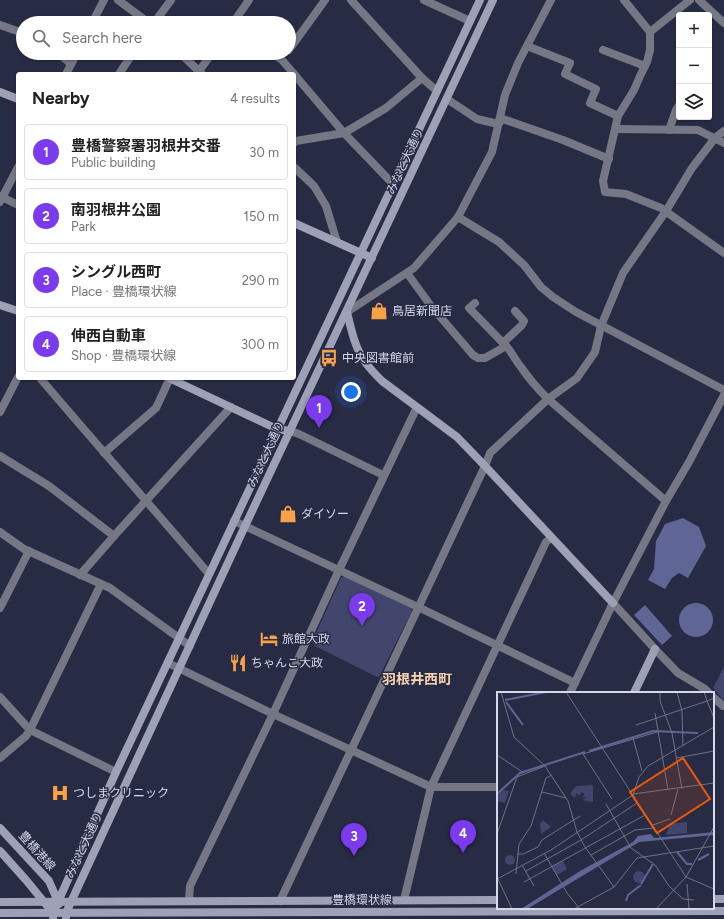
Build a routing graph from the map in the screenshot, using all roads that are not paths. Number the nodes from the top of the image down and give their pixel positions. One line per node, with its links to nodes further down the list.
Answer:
1 (104, 0): 14 (street)
2 (118, 0): 15 (street)
3 (170, 0): 16 (street)
4 (249, 0): 17 (street)
5 (325, 0): 23 (street)
6 (351, 0): 40 (street)
7 (424, 0): 18 (street)
8 (480, 0): 18 (street, みなと大通り)
9 (493, 0): 44 (street, みなと大通り)
10 (551, 0): 24 (street)
11 (624, 0): 22 (street)
12 (690, 0): 22 (street)
13 (699, 0): 19 (street)
14 (96, 16)
15 (140, 16)
16 (159, 16)
17 (239, 16)
18 (470, 21): 41 (street, みなと大通り)
19 (724, 23)
20 (0, 25): 21 (street)
21 (16, 31)
22 (650, 32): 33 (street)
23 (296, 40)
24 (527, 46): 46 (street); 47 (street)
25 (603, 50): 33 (street)
26 (66, 60): 32 (street)
27 (73, 60): 32 (street)
28 (128, 60): 35 (street)
29 (187, 60): 36 (street)
30 (207, 60): 37 (street)
31 (282, 60): 38 (street)
32 (71, 64): 34 (street)
33 (645, 66): 46 (street)
34 (67, 72)
35 (120, 72)
36 (198, 72)
37 (200, 72)
38 (292, 72)
39 (296, 76): 51 (street)
40 (422, 78): 41 (street); 51 (street)
41 (437, 91): 58 (street, みなと大通り)
42 (0, 92): 43 (street)
43 (16, 98)
44 (447, 99): 47 (street); 67 (street, みなと大通り)
45 (676, 110): 49 (street)
46 (618, 116): 48 (street)
47 (498, 124): 55 (street); 62 (street)
48 (616, 129): 49 (street); 55 (street)
49 (669, 130): 52 (street)
50 (724, 131): 52 (street)
51 (344, 133): 53 (street); 58 (street)
52 (715, 138): 54 (street); 61 (street)
53 (296, 141)
54 (724, 143)
55 (609, 159): 61 (street)
56 (296, 169): 64 (street)
57 (16, 171): 59 (street)
58 (393, 184): 65 (street, みなと大通り)
59 (1, 198): 60 (street)
60 (16, 204)
61 (666, 211): 66 (street); 74 (street)
62 (458, 217): 68 (street); 74 (street)
63 (296, 224): 64 (street)
64 (338, 242): 65 (street)
65 (361, 253): 67 (street); 86 (street, みなと大通り)
66 (724, 253)
67 (372, 258): 73 (street, みなと大通り)
68 (407, 272): 73 (street); 75 (street)
69 (475, 303): 75 (street)
70 (0, 305): 71 (street)
71 (16, 310)
72 (515, 311): 75 (street)
73 (347, 312): 84 (street); 87 (street, みなと大通り)
74 (601, 326): 80 (street); 82 (street)
75 (505, 345): 82 (street)
76 (16, 380): 85 (street)
77 (42, 380): 88 (street)
78 (168, 380): 88 (street)
79 (173, 380): 83 (street)
80 (724, 390)
81 (724, 395): 93 (street)
82 (548, 399): 90 (street); 93 (street)
83 (231, 407): 86 (street); 92 (street)
84 (417, 407): 90 (street); 91 (street)
85 (0, 412)
86 (277, 429): 87 (street); 94 (street, みなと大通り)
87 (290, 431): 91 (street); 95 (street, みなと大通り)
88 (104, 453): 92 (street)
89 (0, 456): 97 (street)
90 (485, 466): 98 (street); 105 (street)
91 (384, 475): 100 (street)
92 (146, 500): 97 (street); 101 (street)
93 (666, 501): 104 (street)
94 (234, 521): 95 (street); 101 (street, みなと大通り)
95 (245, 526): 100 (street); 108 (street, みなと大通り)
96 (0, 532): 99 (street)
97 (114, 536): 102 (street)
98 (551, 538): 104 (street); 109 (street)
99 (29, 551): 102 (street); 106 (street)
100 (339, 570): 105 (street); 120 (street)
101 (209, 574): 107 (street, みなと大通り)
102 (80, 575): 103 (street)
103 (101, 584): 107 (street); 121 (street)
104 (613, 603): 110 (street); 113 (street)
105 (418, 607): 109 (street); 122 (street)
106 (0, 608)
107 (180, 638): 108 (street); 111 (street, みなと大通り)
108 (190, 646): 112 (street, みなと大通り)
109 (498, 646): 113 (street); 126 (street)
110 (655, 649): 115 (street); 116 (street)
111 (168, 663): 112 (street); 124 (street, みなと大通り)
112 (179, 668): 120 (street); 136 (street, みなと大通り)
113 (575, 683): 114 (street)
114 (570, 692)
115 (634, 692)
116 (708, 692)
117 (0, 697): 121 (street)
118 (714, 698): 119 (street)
119 (723, 706)
120 (273, 714): 122 (street); 131 (street)
121 (30, 730): 123 (street); 124 (street)
122 (351, 751): 126 (street); 132 (street)
123 (0, 758)
124 (116, 772): 135 (street, みなと大通り)
125 (497, 787): 126 (street)
126 (431, 788): 129 (street)
127 (0, 828): 135 (street, 豊橋港線)
128 (0, 851): 134 (street)
129 (404, 900): 130 (street, 豊橋環状線); 132 (street, 豊橋環状線)
130 (497, 900)
131 (189, 901): 132 (street, 豊橋環状線); 136 (street, 豊橋環状線)
132 (280, 901)
133 (0, 902): 134 (street, 豊橋環状線)
134 (42, 902): 135 (street, 豊橋環状線); 140 (street)
135 (58, 902): 136 (street, 豊橋環状線); 140 (street, みなと大通り); 141 (street, 豊橋港線)
136 (71, 902): 141 (street, みなと大通り)
137 (724, 911): 139 (street, 豊橋環状線)
138 (0, 914): 140 (street, 豊橋環状線)
139 (642, 914): 143 (street, 豊橋環状線)
140 (53, 916): 141 (street, 豊橋環状線)
141 (66, 916): 142 (street, 豊橋環状線)
142 (190, 916): 143 (street, 豊橋環状線)
143 (400, 916)

